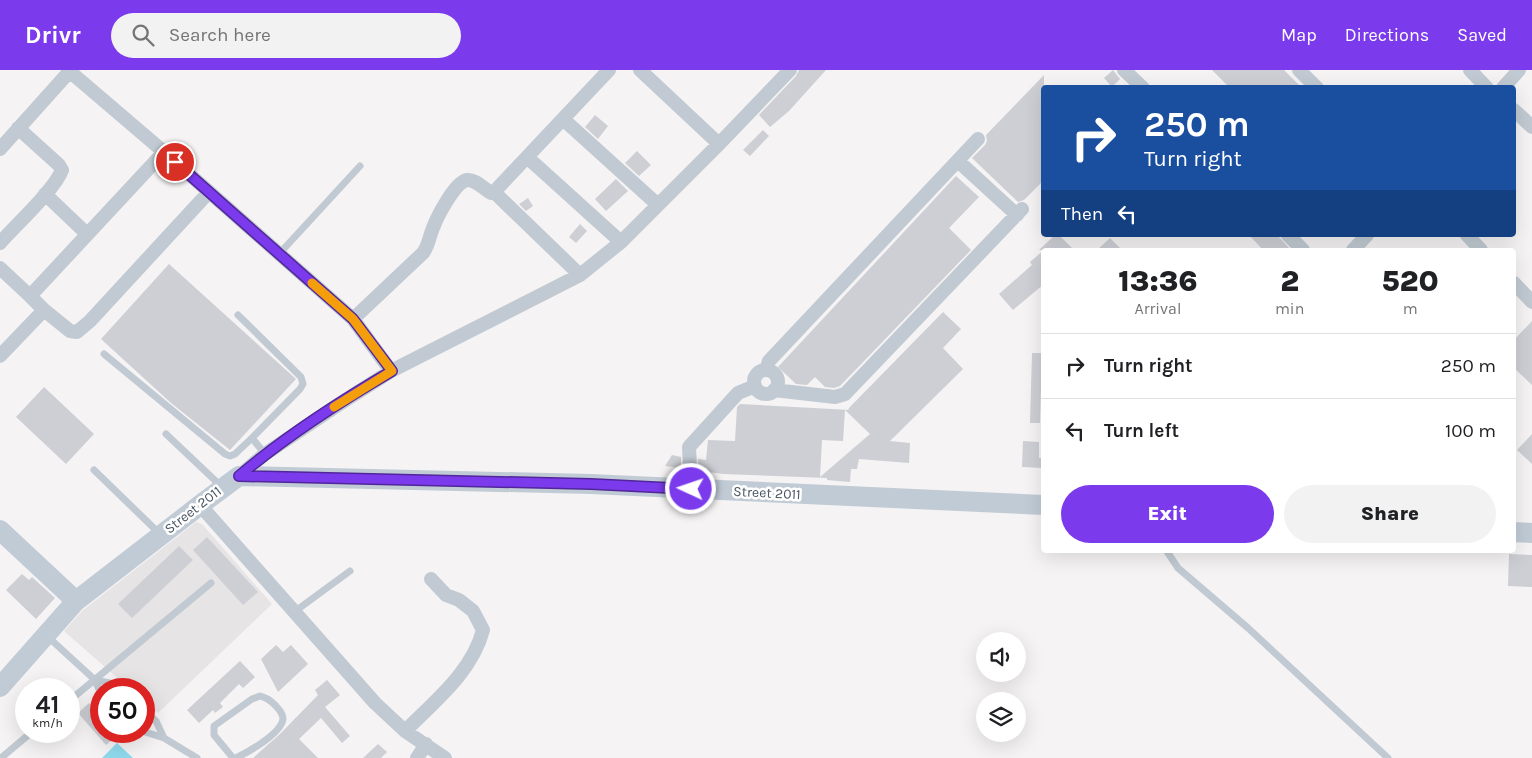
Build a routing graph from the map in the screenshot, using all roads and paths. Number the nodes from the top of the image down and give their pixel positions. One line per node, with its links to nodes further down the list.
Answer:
1 (609, 70): 14 (street)
2 (640, 70): 18 (street)
3 (790, 70): 18 (street)
4 (1124, 70): 9 (street)
5 (1299, 70): 10 (street)
6 (1470, 70): 11 (street)
7 (1520, 70): 12 (street)
8 (68, 71): 15 (street); 20 (street)
9 (1140, 85)
10 (1314, 85)
11 (1484, 85)
12 (1506, 85)
13 (1516, 112): 16 (street)
14 (563, 119): 21 (street); 27 (street)
15 (18, 128): 19 (street); 26 (street)
16 (1532, 128)
17 (978, 139): 22 (street)
18 (720, 144): 27 (street)
19 (0, 149)
20 (164, 152): 24 (street); 28 (street)
21 (526, 158): 25 (street); 33 (street)
22 (958, 161): 48 (street); 51 (street)
23 (360, 166): 37 (lane)
24 (209, 192): 37 (street); 43 (street)
25 (494, 192): 39 (street); 45 (street)
26 (45, 194): 28 (street); 32 (street)
27 (658, 205): 33 (street)
28 (88, 234): 41 (street)
29 (1290, 237): 34 (street)
30 (1365, 237): 35 (street)
31 (1469, 237): 36 (street)
32 (0, 242)
33 (621, 242): 39 (street)
34 (1301, 248)
35 (1355, 248)
36 (1479, 248)
37 (279, 254): 45 (street)
38 (0, 268): 41 (street)
39 (580, 275): 49 (street)
40 (1516, 286): 42 (street)
41 (30, 296): 43 (street)
42 (1532, 302)
43 (44, 310): 47 (street)
44 (238, 315): 53 (lane)
45 (353, 319): 49 (street)
46 (104, 354): 53 (lane)
47 (0, 356)
48 (766, 370): 50 (street); 51 (street)
49 (392, 371): 54 (street)
50 (755, 386): 51 (street); 58 (street)
51 (774, 390)
52 (166, 434): 57 (lane)
53 (252, 438): 54 (lane)
54 (266, 454): 56 (street)
55 (94, 470): 64 (lane)
56 (239, 476): 57 (main road, Street 2011); 58 (main road, Street 2011)
57 (222, 488): 59 (main road, Street 2011)
58 (691, 489): 60 (main road, Street 2011)
59 (200, 505): 64 (main road, Street 2011); 70 (street)
60 (1041, 505)
61 (0, 530): 69 (main road)
62 (1516, 532): 63 (main road)
63 (1532, 533)
64 (161, 535): 69 (main road, Street 2011)
65 (1168, 553): 88 (lane)
66 (350, 571): 70 (lane)
67 (431, 579): 78 (street)
68 (211, 583): 73 (lane)
69 (76, 602): 71 (main road, Street 2011)
70 (293, 612): 78 (street)
71 (46, 635): 72 (lane); 75 (main road, Street 2011)
72 (93, 678)
73 (97, 678)
74 (90, 684): 76 (lane)
75 (0, 686)
76 (80, 693)
77 (155, 720): 80 (lane)
78 (405, 731): 82 (street)
79 (155, 735): 80 (lane)
80 (164, 738): 84 (lane)
81 (19, 743): 83 (lane)
82 (426, 744): 86 (street); 87 (street)
83 (1, 758)
84 (197, 758)
85 (234, 758): 85 (lane)
86 (417, 758)
87 (445, 758)
88 (1388, 758)

